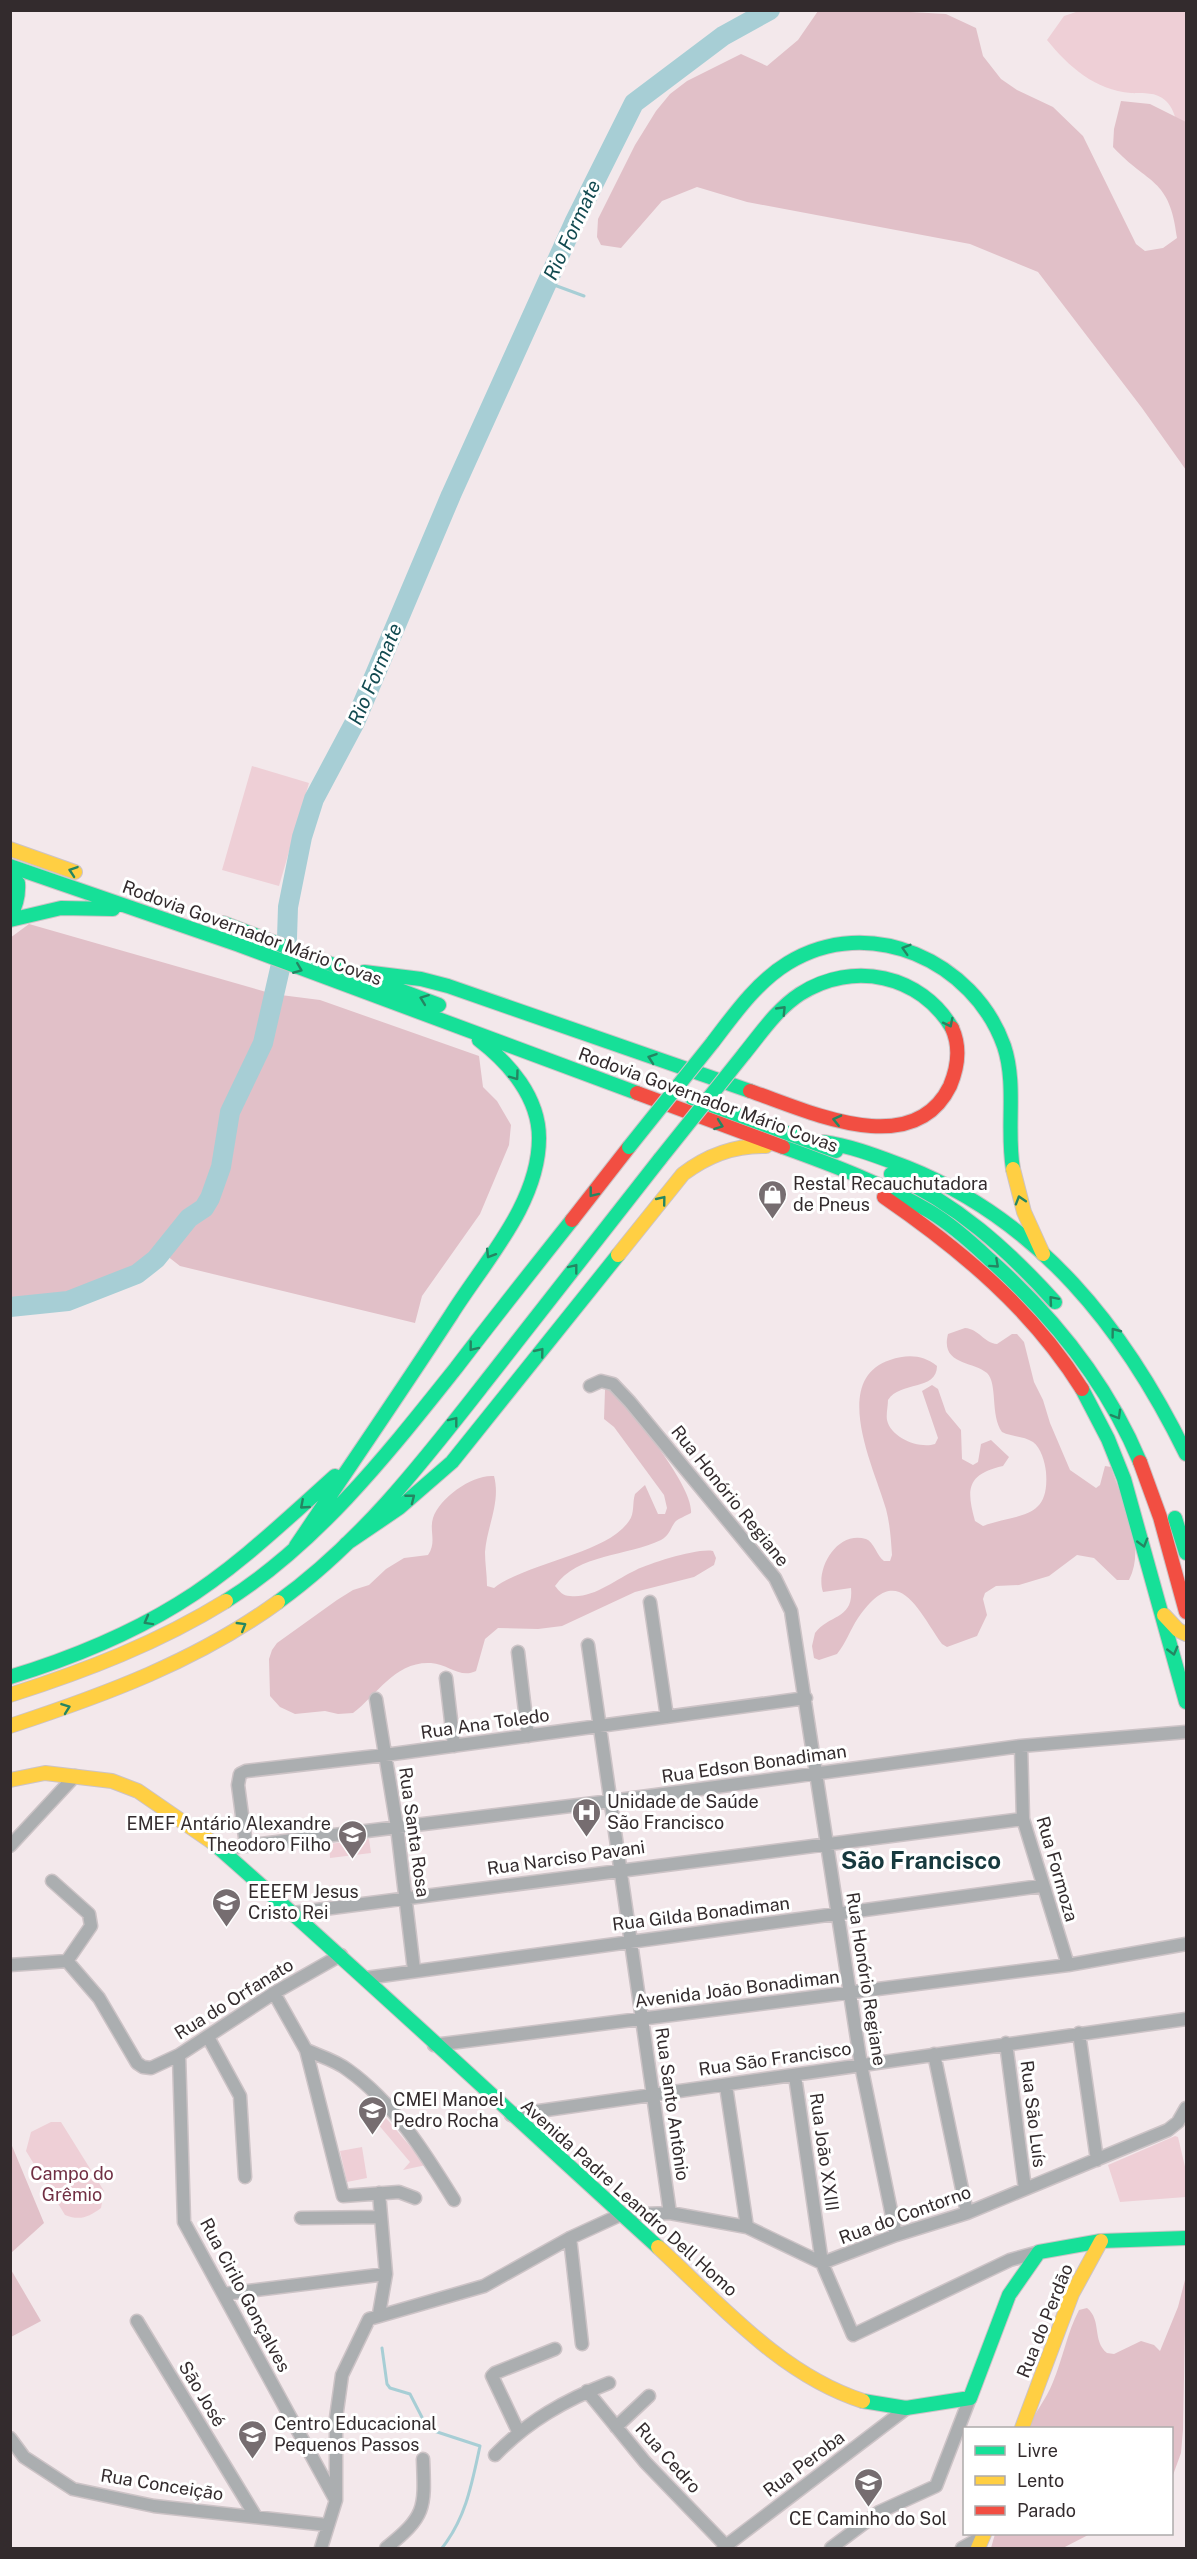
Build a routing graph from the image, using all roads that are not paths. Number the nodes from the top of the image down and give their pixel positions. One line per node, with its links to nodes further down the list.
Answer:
1 (10, 849): 4 (main road, one-way to 1)
2 (10, 866): 5 (main road, Rodovia Governador Mário Covas)
3 (10, 877): 6 (main road)
4 (90, 877)
5 (139, 911): 6 (main road); 9 (main road, Rodovia Governador Mário Covas, one-way to 9)
6 (10, 919)
7 (214, 920): 8 (main road, Rodovia Governador Mário Covas)
8 (349, 970): 10 (main road, Rodovia Governador Mário Covas, one-way to 8); 21 (main road, one-way to 8, bridge)
9 (454, 1026): 11 (main road, Rodovia Governador Mário Covas, one-way to 11); 17 (main road, one-way to 17)
10 (810, 1141): 13 (main road); 14 (main road, Rodovia Governador Mário Covas, one-way to 10)
11 (788, 1150): 12 (main road, Rodovia Governador Mário Covas); 21 (main road, one-way to 11)
12 (840, 1168): 25 (main road, Rodovia Governador Mário Covas, one-way to 25); 26 (main road, one-way to 26)
13 (1043, 1254): 18 (main road, one-way to 13); 22 (main road, one-way to 22, bridge)
14 (1063, 1311)
15 (1113, 1380): 19 (main road)
16 (590, 1386): 35 (street, Rua Honório Regiane)
17 (374, 1433): 22 (main road); 31 (main road, one-way to 31)
18 (1186, 1454)
19 (1154, 1458)
20 (1169, 1499): 23 (main road)
21 (346, 1544): 38 (main road, one-way to 21)
22 (296, 1546): 33 (main road)
23 (1186, 1553)
24 (650, 1602): 37 (street)
25 (1185, 1607)
26 (1163, 1613): 27 (main road); 34 (main road, one-way to 34)
27 (1186, 1634)
28 (588, 1645): 39 (street, Rua Santo Antônio)
29 (518, 1652): 41 (street)
30 (1186, 1666): 34 (main road)
31 (10, 1677)
32 (446, 1678): 42 (street)
33 (10, 1695)
34 (1185, 1695)
35 (806, 1698): 37 (street, Rua Ana Toledo); 45 (street, Rua Honório Regiane)
36 (376, 1699): 44 (street, Rua Santa Rosa)
37 (667, 1718): 39 (street, Rua Ana Toledo)
38 (10, 1726)
39 (599, 1727): 41 (street, Rua Ana Toledo); 48 (street, Rua Santo Antônio)
40 (1186, 1732): 43 (street, Rua Edson Bonadiman)
41 (528, 1736): 42 (street, Rua Ana Toledo)
42 (454, 1746): 44 (street, Rua Ana Toledo)
43 (1021, 1746): 45 (street, Rua Edson Bonadiman); 49 (street, Rua Formoza)
44 (385, 1755): 50 (street, Rua Santa Rosa); 52 (street, Rua Ana Toledo)
45 (818, 1774): 48 (street, Rua Edson Bonadiman); 51 (street, Rua Honório Regiane)
46 (75, 1776): 47 (main road, Avenida Padre Leandro Dell Homo); 53 (street); 54 (main road, Avenida Padre Leandro Dell Homo)
47 (10, 1780)
48 (611, 1801): 50 (street, Rua Edson Bonadiman); 55 (street, Rua Santo Antônio)
49 (1023, 1819): 51 (street, Rua Narciso Pavani); 57 (street, Rua Formoza)
50 (397, 1827): 52 (street, Rua Edson Bonadiman); 58 (street, Rua Santa Rosa)
51 (828, 1844): 55 (street, Rua Narciso Pavani); 60 (street, Rua Honório Regiane)
52 (246, 1845): 54 (street, Rua Edson Bonadiman)
53 (10, 1846)
54 (220, 1849): 59 (main road, Avenida Padre Leandro Dell Homo)
55 (620, 1869): 58 (street, Rua Narciso Pavani); 61 (street, Rua Santo Antônio)
56 (52, 1881): 64 (street)
57 (1041, 1886): 60 (street, Rua Gilda Bonadiman); 66 (street, Rua Formoza)
58 (406, 1899): 59 (street, Rua Narciso Pavani); 67 (street, Rua Santa Rosa)
59 (293, 1913): 63 (main road, Avenida Padre Leandro Dell Homo)
60 (837, 1915): 61 (street, Rua Gilda Bonadiman); 70 (street, Rua Honório Regiane)
61 (630, 1941): 67 (street, Rua Gilda Bonadiman); 71 (street, Rua Santo Antônio)
62 (1186, 1944): 66 (street, Avenida João Bonadiman)
63 (341, 1955): 68 (main road, Avenida Padre Leandro Dell Homo); 69 (street, Rua do Orfanato)
64 (67, 1961): 65 (street); 79 (street, Rua do Orfanato)
65 (10, 1965)
66 (1068, 1965): 70 (street, Avenida João Bonadiman)
67 (414, 1970): 68 (street, Rua Gilda Bonadiman)
68 (366, 1978): 76 (main road, Avenida Padre Leandro Dell Homo)
69 (274, 1993): 74 (street, Rua do Orfanato); 77 (street)
70 (849, 1993): 71 (street, Avenida João Bonadiman); 80 (street, Rua Honório Regiane)
71 (642, 2019): 76 (street, Avenida João Bonadiman); 83 (street, Rua Santo Antônio)
72 (1186, 2019): 73 (street, Rua São Francisco)
73 (1080, 2033): 75 (street, Rua São Francisco); 86 (street)
74 (208, 2037): 79 (street, Rua do Orfanato); 87 (street)
75 (1006, 2043): 78 (street, Rua São Francisco); 88 (street, Rua São Luís)
76 (434, 2045): 85 (main road, Avenida Padre Leandro Dell Homo)
77 (306, 2050): 90 (street); 92 (street)
78 (934, 2054): 80 (street, Rua São Francisco); 94 (street)
79 (179, 2055): 107 (street, Rua Cirilo Gonçalves)
80 (861, 2065): 81 (street, Rua São Francisco); 100 (street, Rua Honório Regiane)
81 (795, 2076): 82 (street, Rua São Francisco); 105 (street, Rua João XXIII)
82 (726, 2086): 83 (street, Rua São Francisco); 99 (street)
83 (652, 2093): 85 (street, Rua São Francisco); 93 (street, Rua Santo Antônio)
84 (1186, 2108): 86 (street, Rua do Contorno)
85 (511, 2115): 95 (main road, Avenida Padre Leandro Dell Homo)
86 (1097, 2160): 88 (street, Rua do Contorno)
87 (245, 2177)
88 (1025, 2189): 94 (street, Rua do Contorno)
89 (379, 2193): 90 (street); 91 (street); 97 (street)
90 (343, 2196): 96 (street)
91 (415, 2198)
92 (454, 2200)
93 (670, 2212): 95 (street, Rua do Contorno); 99 (street, Rua do Contorno)
94 (967, 2213): 100 (street, Rua do Contorno)
95 (620, 2215): 101 (street); 116 (main road, Avenida Padre Leandro Dell Homo)
96 (340, 2216): 97 (street); 98 (street)
97 (381, 2217): 106 (street)
98 (301, 2218)
99 (747, 2227): 105 (street, Rua do Contorno)
100 (896, 2235): 105 (street, Rua do Contorno)
101 (570, 2238): 108 (street); 110 (street)
102 (1186, 2238): 103 (main road)
103 (1101, 2241): 104 (main road); 118 (main road, Rua do Perdão)
104 (1039, 2252): 105 (street, Rua João XXIII); 115 (main road)
105 (822, 2264)
106 (386, 2274): 107 (street); 108 (street)
107 (224, 2294): 123 (street, Rua Cirilo Gonçalves)
108 (379, 2314): 123 (street)
109 (136, 2321): 124 (street, São José)
110 (582, 2344)
111 (555, 2349): 119 (street)
112 (609, 2383): 113 (street)
113 (587, 2391): 117 (street, Rua Cedro); 119 (street)
114 (649, 2396): 117 (street)
115 (970, 2398): 116 (main road, Avenida Padre Leandro Dell Homo); 130 (street)
116 (907, 2408): 127 (street, Rua Peroba)
117 (616, 2427): 127 (street, Rua Cedro)
118 (1022, 2427)
119 (519, 2431): 121 (street)
120 (10, 2438): 124 (street, Rua Conceição)
121 (495, 2455)
122 (423, 2459): 129 (street)
123 (336, 2500): 125 (street)
124 (256, 2517): 125 (street, Rua Conceição)
125 (327, 2525): 128 (street)
126 (981, 2540): 131 (street)
127 (724, 2547)
128 (321, 2548)
129 (386, 2548)
130 (831, 2548)
131 (962, 2548)

